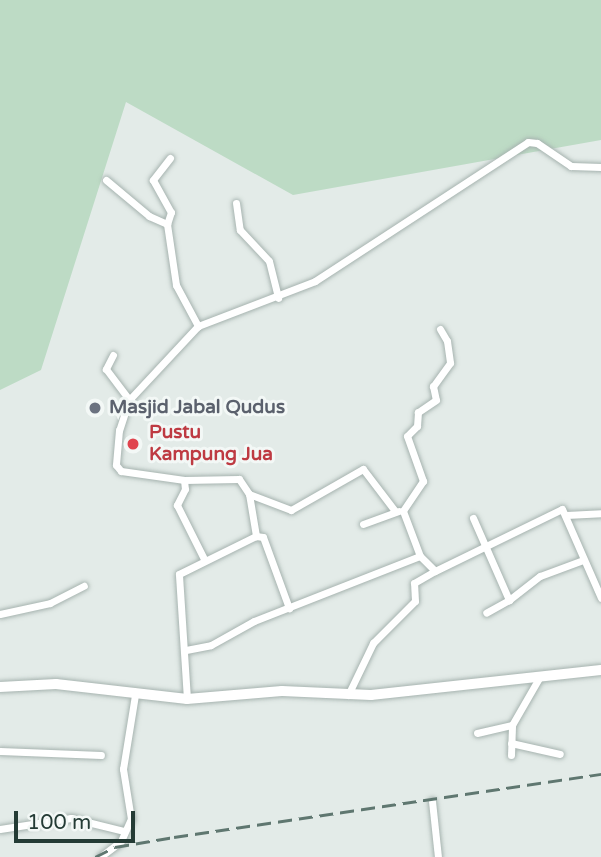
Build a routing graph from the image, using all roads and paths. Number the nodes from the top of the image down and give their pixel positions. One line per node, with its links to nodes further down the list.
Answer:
1 (170, 158): 5 (street)
2 (601, 167): 6 (street)
3 (106, 180): 5 (street)
4 (236, 203): 6 (street)
5 (167, 225): 7 (street)
6 (278, 298): 7 (street)
7 (198, 326): 10 (street)
8 (440, 329): 13 (street)
9 (113, 355): 10 (street)
10 (129, 400): 11 (street)
11 (184, 480): 12 (street); 21 (street)
12 (248, 494): 13 (street); 18 (street)
13 (399, 511): 17 (street); 20 (street)
14 (601, 513): 15 (street)
15 (566, 515): 19 (street); 22 (street)
16 (473, 518): 19 (street)
17 (363, 524)
18 (257, 536): 21 (street); 27 (street)
19 (485, 550): 23 (street); 26 (street)
20 (420, 556): 23 (street); 27 (street)
21 (204, 559): 30 (street)
22 (583, 560): 25 (street); 26 (street)
23 (435, 571): 35 (street)
24 (84, 586): 29 (street)
25 (601, 598)
26 (509, 600): 28 (street)
27 (289, 608): 30 (street)
28 (486, 613)
29 (0, 614)
30 (186, 650): 36 (street)
31 (601, 670): 32 (street)
32 (539, 678): 35 (street); 37 (street)
33 (0, 687): 34 (street)
34 (135, 695): 36 (street); 46 (street)
35 (348, 695): 36 (street)
36 (187, 699)
37 (512, 725): 38 (street); 39 (street)
38 (477, 733)
39 (511, 743): 41 (street); 43 (street)
40 (0, 751): 42 (street)
41 (560, 754)
42 (101, 755)
43 (511, 755)
44 (432, 801): 48 (street)
45 (0, 829): 46 (street)
46 (124, 831): 47 (street)
47 (100, 857)
48 (439, 857)

